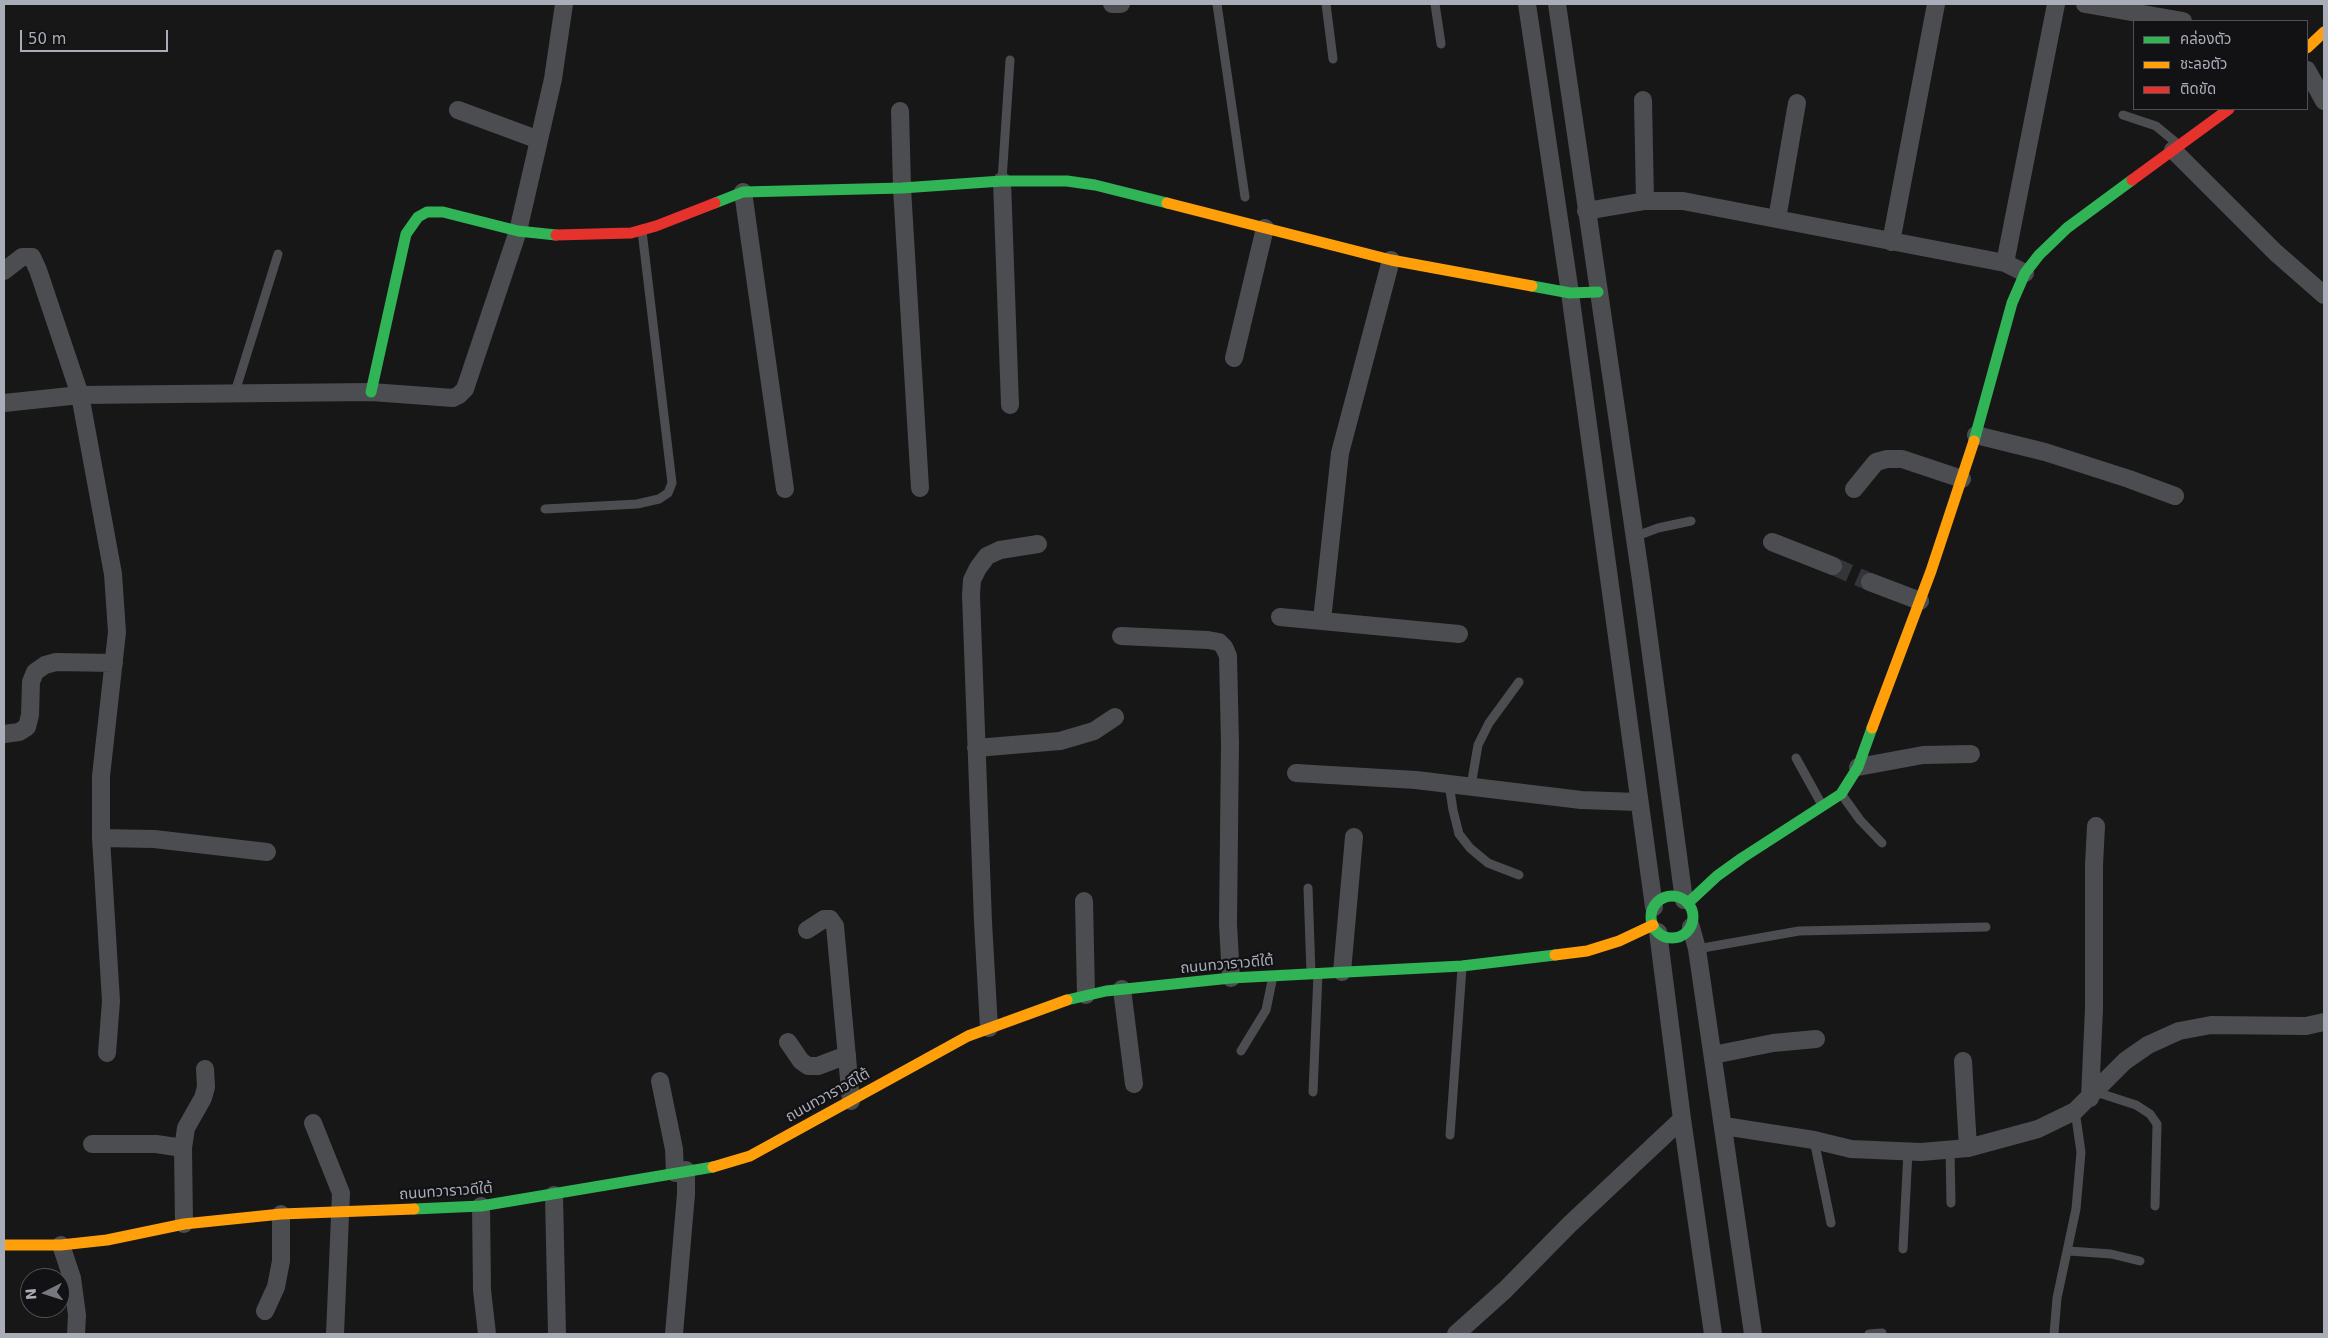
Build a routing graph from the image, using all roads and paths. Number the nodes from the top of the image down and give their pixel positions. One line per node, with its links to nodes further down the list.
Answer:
1 (564, 4): 26 (street)
2 (1112, 4): 3 (street)
3 (1121, 4)
4 (1217, 4): 31 (lane)
5 (1326, 4): 16 (lane)
6 (1435, 4): 14 (lane)
7 (1527, 4): 45 (street)
8 (1557, 4): 33 (street)
9 (1936, 4): 38 (street)
10 (2056, 4): 41 (street)
11 (2085, 4): 12 (street)
12 (2177, 20)
13 (2324, 32): 15 (street)
14 (1441, 44)
15 (2308, 46)
16 (1333, 58)
17 (1010, 60): 28 (lane)
18 (2308, 72): 20 (street)
19 (1643, 100): 32 (street)
20 (2324, 102)
21 (1797, 103): 34 (street)
22 (458, 110): 26 (street)
23 (2228, 110): 27 (street)
24 (900, 111): 29 (street)
25 (2123, 115): 27 (lane)
26 (539, 140): 37 (street)
27 (2176, 148): 43 (street); 46 (street)
28 (1002, 181): 29 (street); 35 (street); 52 (street)
29 (902, 188): 30 (street); 55 (street)
30 (743, 192): 36 (street); 56 (street)
31 (1245, 196)
32 (1645, 201): 33 (street); 34 (street)
33 (1586, 211): 44 (street)
34 (1777, 219): 38 (street)
35 (1265, 228): 40 (street); 47 (street)
36 (642, 230): 37 (street); 59 (lane)
37 (518, 231): 49 (street); 49 (street)
38 (1891, 242): 41 (street)
39 (278, 254): 48 (lane)
40 (1391, 260): 45 (street); 68 (street)
41 (2005, 263): 43 (street)
42 (4, 271): 50 (street)
43 (2024, 273): 53 (street)
44 (1598, 292): 45 (street); 61 (street)
45 (1570, 293): 83 (street)
46 (2324, 295)
47 (1234, 358)
48 (235, 392): 49 (street); 50 (street)
49 (371, 392)
50 (80, 395): 51 (street); 71 (street)
51 (4, 403)
52 (1010, 405)
53 (1976, 435): 54 (street); 58 (street)
54 (1962, 479): 57 (street); 66 (street)
55 (920, 488)
56 (785, 489)
57 (1854, 489)
58 (2175, 496)
59 (545, 509)
60 (1691, 521): 61 (lane)
61 (1634, 537): 93 (street)
62 (1772, 542): 64 (street)
63 (1038, 544): 75 (street)
64 (1833, 566)
65 (1870, 582): 66 (street)
66 (1920, 601): 78 (street)
67 (1280, 617): 68 (street)
68 (1322, 620): 69 (street)
69 (1459, 634)
70 (1122, 636): 104 (street)
71 (114, 663): 74 (street); 87 (street)
72 (1519, 682): 81 (lane)
73 (1115, 717): 75 (street)
74 (4, 734)
75 (976, 748): 108 (street)
76 (1971, 754): 78 (street)
77 (1796, 758): 84 (lane)
78 (1858, 767): 82 (street)
79 (1296, 773): 80 (street)
80 (1449, 784): 81 (street); 90 (lane)
81 (1471, 786): 83 (street)
82 (1841, 794): 84 (street); 88 (lane)
83 (1638, 802): 94 (street)
84 (1823, 807): 93 (street)
85 (2096, 826): 120 (street)
86 (1354, 837): 101 (street)
87 (101, 838): 89 (street); 112 (street)
88 (1882, 843)
89 (267, 852)
90 (1519, 875)
91 (1308, 888): 102 (lane)
92 (1084, 901): 106 (street)
93 (1686, 901): 94 (street); 96 (street)
94 (1654, 907): 97 (street)
95 (1986, 926): 99 (lane)
96 (1691, 927): 97 (street); 99 (street)
97 (1656, 929): 100 (street, ถนนทวาราวดีใต้); 123 (street)
98 (807, 930): 113 (street)
99 (1697, 949): 114 (street)
100 (1462, 966): 101 (street, ถนนทวาราวดีใต้); 126 (lane)
101 (1342, 972): 102 (street, ถนนทวาราวดีใต้)
102 (1315, 973): 103 (street, ถนนทวาราวดีใต้); 119 (lane)
103 (1273, 976): 104 (street, ถนนทวาราวดีใต้); 111 (lane)
104 (1231, 978): 105 (street, ถนนทวาราวดีใต้)
105 (1122, 989): 106 (street, ถนนทวาราวดีใต้); 118 (street)
106 (1086, 995): 108 (street, ถนนทวาราวดีใต้)
107 (2324, 1022): 120 (street)
108 (989, 1028): 121 (street, ถนนทวาราวดีใต้)
109 (1816, 1039): 114 (street)
110 (788, 1042): 113 (street)
111 (1240, 1051)
112 (107, 1053)
113 (847, 1055): 121 (street)
114 (1712, 1055): 125 (street)
115 (1963, 1061): 130 (street)
116 (205, 1070): 129 (street)
117 (660, 1081): 133 (street)
118 (1134, 1084)
119 (1313, 1092)
120 (2093, 1095): 122 (street); 137 (lane)
121 (851, 1101): 133 (street, ถนนทวาราวดีใต้)
122 (2075, 1111): 130 (street); 145 (lane)
123 (1682, 1119): 154 (street); 155 (street)
124 (313, 1123): 138 (street)
125 (1724, 1126): 127 (street); 156 (street)
126 (1450, 1135)
127 (1814, 1140): 132 (street); 140 (lane)
128 (92, 1144): 129 (street)
129 (183, 1148): 141 (street)
130 (1968, 1148): 131 (street)
131 (1950, 1150): 132 (street); 135 (lane)
132 (1908, 1151): 144 (lane)
133 (681, 1172): 134 (street, ถนนทวาราวดีใต้); 153 (street)
134 (554, 1195): 136 (street, ถนนทวาราวดีใต้); 152 (street)
135 (1951, 1203)
136 (481, 1206): 138 (street, ถนนทวาราวดีใต้); 151 (street)
137 (2155, 1206)
138 (341, 1213): 139 (street, ถนนทวาราวดีใต้); 150 (street)
139 (281, 1214): 141 (street, ถนนทวาราวดีใต้); 147 (street)
140 (1831, 1223)
141 (184, 1224): 143 (street, ถนนทวาราวดีใต้)
142 (4, 1245): 143 (street, ถนนทวาราวดีใต้)
143 (61, 1245): 149 (street)
144 (1903, 1249)
145 (2069, 1250): 146 (lane); 158 (lane)
146 (2140, 1261)
147 (265, 1311)
148 (1882, 1333): 157 (lane)
149 (76, 1334)
150 (335, 1334)
151 (486, 1334)
152 (557, 1334)
153 (674, 1334)
154 (1456, 1334)
155 (1714, 1334)
156 (1753, 1334)
157 (1869, 1334)
158 (2054, 1334)

